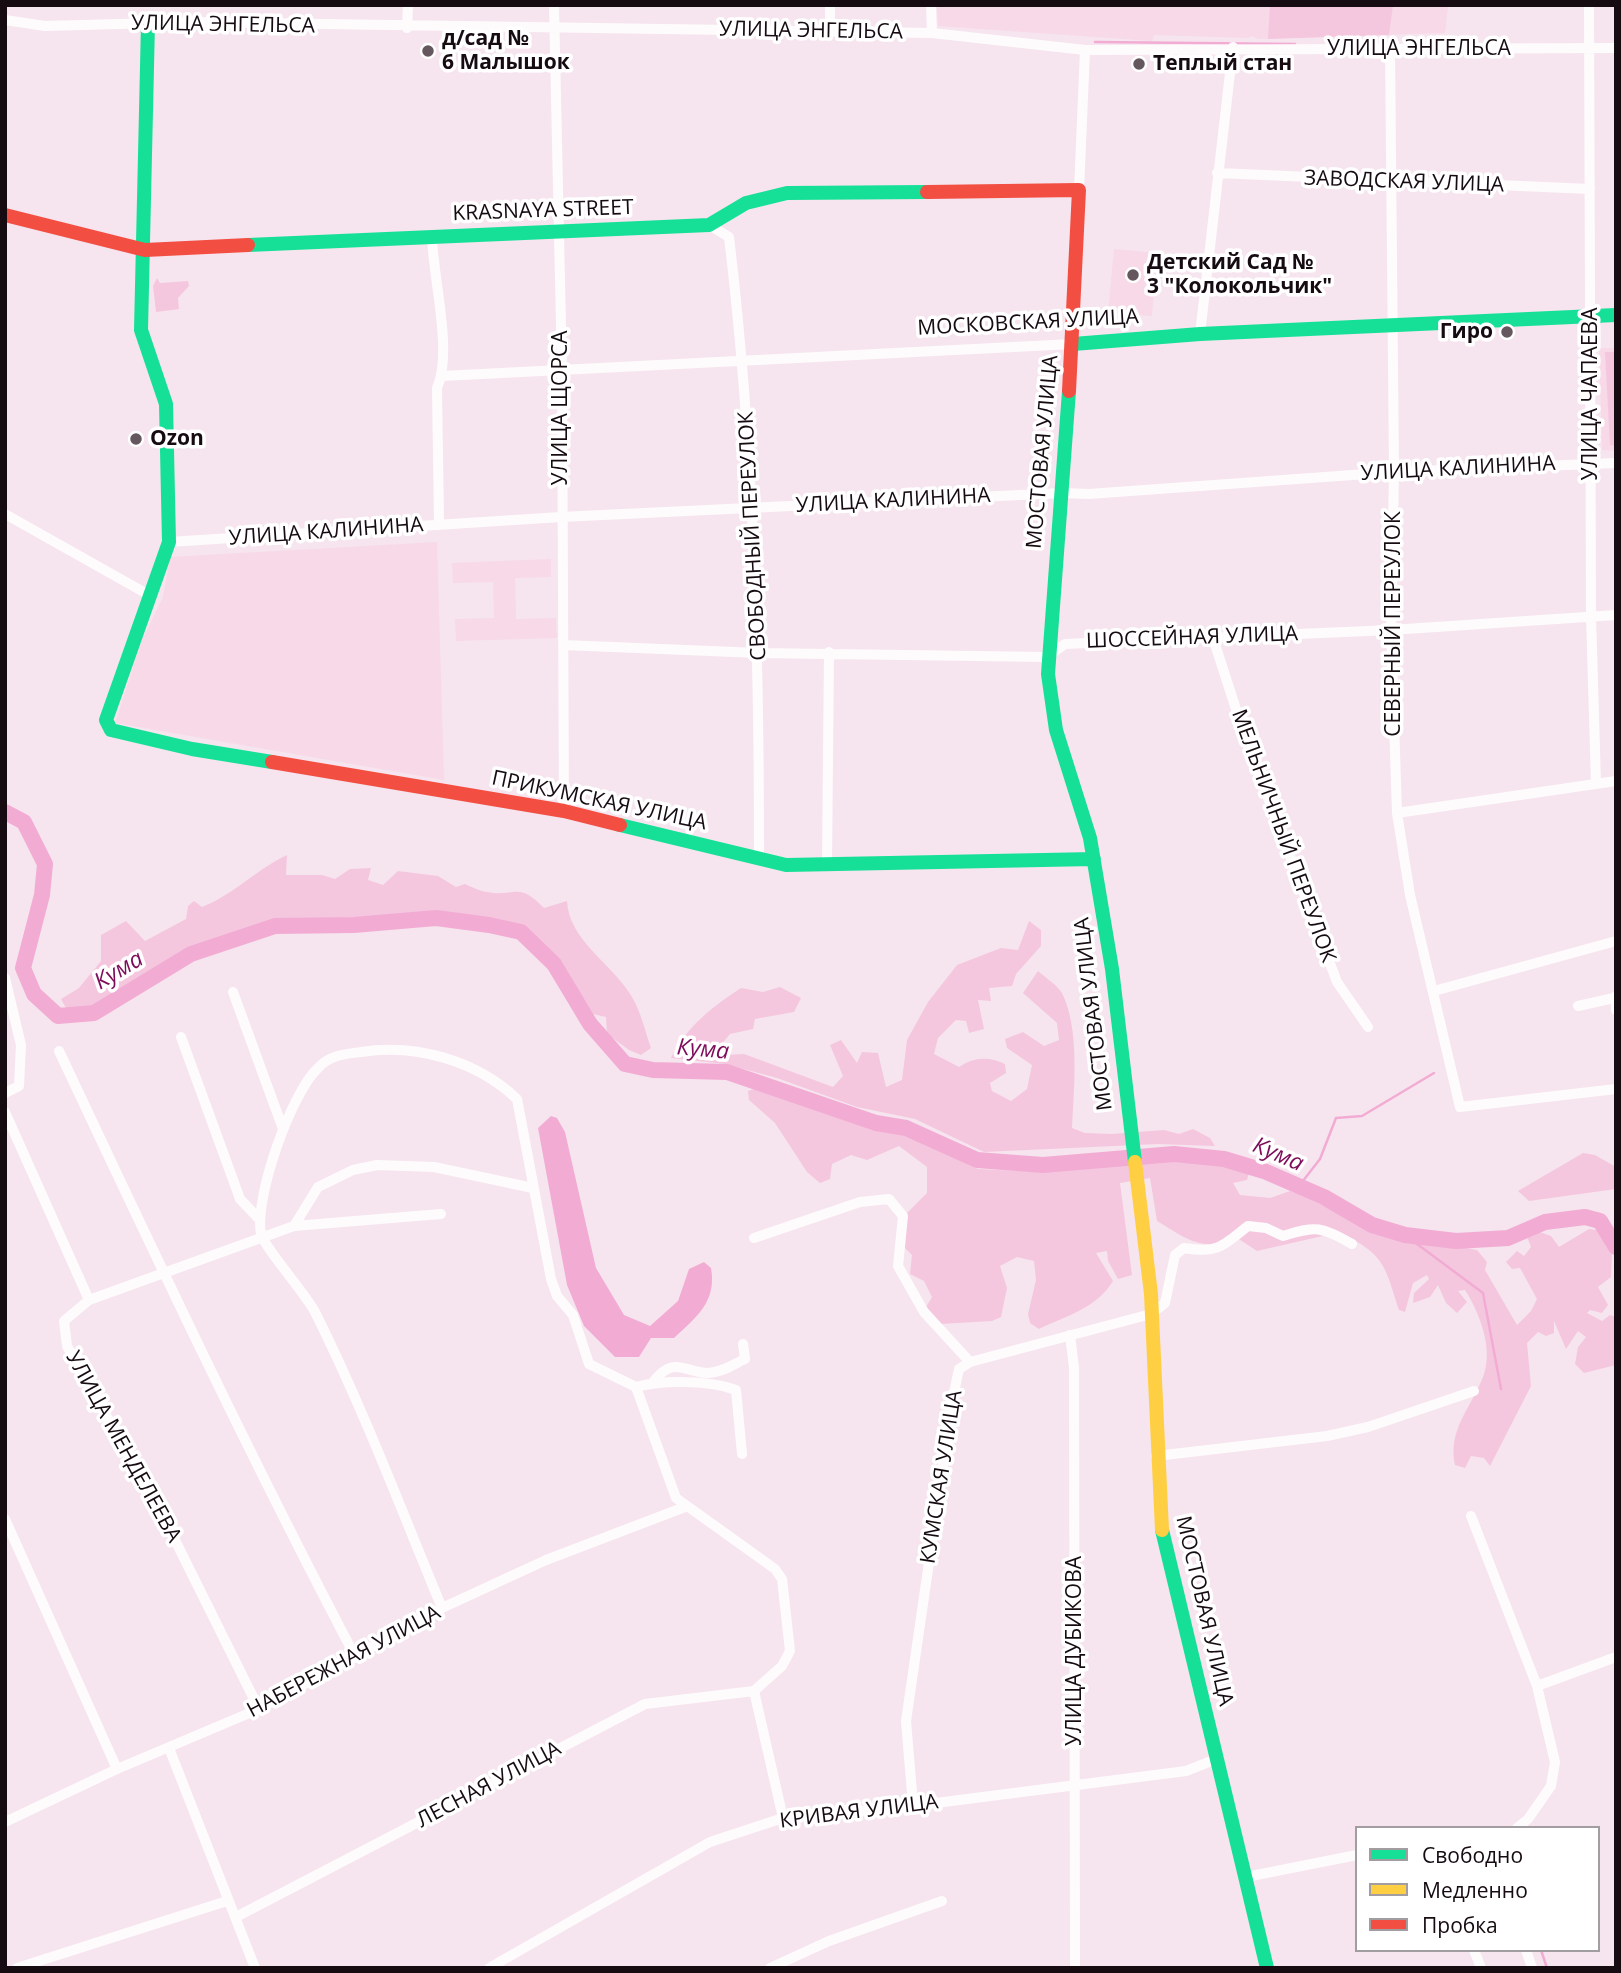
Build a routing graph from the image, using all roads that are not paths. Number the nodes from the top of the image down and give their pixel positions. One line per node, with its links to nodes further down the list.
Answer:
1 (408, 5): 9 (street)
2 (554, 5): 8 (street, УЛИЦА ЩОРСА)
3 (830, 5): 10 (street)
4 (931, 5): 11 (street)
5 (1589, 5): 13 (street, УЛИЦА ЧАПАЕВА)
6 (5, 20): 7 (street, УЛИЦА ЭНГЕЛЬСА)
7 (148, 23): 9 (street, УЛИЦА ЭНГЕЛЬСА); 25 (street)
8 (555, 27): 9 (street, УЛИЦА ЭНГЕЛЬСА); 10 (street, УЛИЦА ЭНГЕЛЬСА); 23 (street, УЛИЦА ЩОРСА)
9 (407, 28)
10 (831, 31): 11 (street, УЛИЦА ЭНГЕЛЬСА)
11 (932, 33): 15 (street, УЛИЦА ЭНГЕЛЬСА)
12 (1233, 47): 15 (street, УЛИЦА ЭНГЕЛЬСА); 16 (street, УЛИЦА ЭНГЕЛЬСА); 17 (street)
13 (1588, 47): 14 (street, УЛИЦА ЭНГЕЛЬСА); 16 (street, УЛИЦА ЭНГЕЛЬСА); 19 (street, УЛИЦА ЧАПАЕВА)
14 (1616, 48)
15 (1086, 50): 20 (street, МОСТОВАЯ УЛИЦА)
16 (1390, 50): 18 (street, СЕВЕРНЫЙ ПЕРЕУЛОК)
17 (1217, 173): 18 (street, ЗАВОДСКАЯ УЛИЦА); 29 (street)
18 (1389, 182): 19 (street, ЗАВОДСКАЯ УЛИЦА); 28 (street, СЕВЕРНЫЙ ПЕРЕУЛОК)
19 (1590, 189): 27 (street, УЛИЦА ЧАПАЕВА)
20 (1079, 190): 22 (street, KRASNAYA STREET); 30 (street, МОСТОВАЯ УЛИЦА)
21 (5, 215): 25 (street, KRASNAYA STREET)
22 (709, 225): 23 (street, KRASNAYA STREET); 31 (street, СВОБОДНЫЙ ПЕРЕУЛОК)
23 (559, 231): 24 (street, KRASNAYA STREET); 32 (street, УЛИЦА ЩОРСА)
24 (432, 237): 25 (street, KRASNAYA STREET); 33 (street)
25 (145, 250): 42 (street)
26 (1616, 315): 27 (street, МОСКОВСКАЯ УЛИЦА)
27 (1591, 316): 28 (street, МОСКОВСКАЯ УЛИЦА); 34 (street, УЛИЦА ЧАПАЕВА)
28 (1391, 325): 29 (street, МОСКОВСКАЯ УЛИЦА); 36 (street, СЕВЕРНЫЙ ПЕРЕУЛОК)
29 (1200, 334): 30 (street, МОСКОВСКАЯ УЛИЦА)
30 (1073, 344): 31 (street, МОСКОВСКАЯ УЛИЦА); 37 (street, МОСТОВАЯ УЛИЦА)
31 (744, 361): 32 (street, МОСКОВСКАЯ УЛИЦА); 38 (street, СВОБОДНЫЙ ПЕРЕУЛОК)
32 (562, 372): 33 (street, МОСКОВСКАЯ УЛИЦА); 40 (street, УЛИЦА ЩОРСА)
33 (442, 376): 41 (street)
34 (1591, 462): 35 (street, УЛИЦА КАЛИНИНА); 36 (street, УЛИЦА КАЛИНИНА); 45 (street, УЛИЦА ЧАПАЕВА)
35 (1616, 463)
36 (1394, 472): 37 (street, УЛИЦА КАЛИНИНА); 46 (street, СЕВЕРНЫЙ ПЕРЕУЛОК)
37 (1062, 493): 38 (street, УЛИЦА КАЛИНИНА); 51 (street, МОСТОВАЯ УЛИЦА)
38 (754, 508): 40 (street, УЛИЦА КАЛИНИНА); 50 (street, СВОБОДНЫЙ ПЕРЕУЛОК)
39 (5, 514): 43 (street)
40 (561, 517): 41 (street, УЛИЦА КАЛИНИНА); 48 (street, УЛИЦА ЩОРСА)
41 (439, 525): 42 (street, УЛИЦА КАЛИНИНА)
42 (169, 542): 43 (street)
43 (149, 595): 54 (street, ПРИКУМСКАЯ УЛИЦА)
44 (1616, 615): 45 (street, ШОССЕЙНАЯ УЛИЦА)
45 (1591, 616): 46 (street, ШОССЕЙНАЯ УЛИЦА); 53 (street, УЛИЦА ЧАПАЕВА)
46 (1391, 630): 47 (street, ШОССЕЙНАЯ УЛИЦА); 55 (street, СЕВЕРНЫЙ ПЕРЕУЛОК)
47 (1213, 638): 51 (street, ШОССЕЙНАЯ УЛИЦА); 66 (street, МЕЛЬНИЧНЫЙ ПЕРЕУЛОК)
48 (563, 645): 50 (street, ШОССЕЙНАЯ УЛИЦА); 54 (street, УЛИЦА ЩОРСА)
49 (829, 652): 50 (street, ШОССЕЙНАЯ УЛИЦА); 51 (street, ШОССЕЙНАЯ УЛИЦА); 58 (street)
50 (759, 653): 56 (street, СВОБОДНЫЙ ПЕРЕУЛОК)
51 (1047, 657): 57 (street, МОСТОВАЯ УЛИЦА)
52 (1616, 781): 53 (street)
53 (1596, 784): 55 (street)
54 (564, 811): 56 (street, ПРИКУМСКАЯ УЛИЦА)
55 (1397, 813): 61 (street, СЕВЕРНЫЙ ПЕРЕУЛОК)
56 (759, 858): 58 (street, ПРИКУМСКАЯ УЛИЦА)
57 (1094, 859): 58 (street, ПРИКУМСКАЯ УЛИЦА); 82 (street, МОСТОВАЯ УЛИЦА)
58 (827, 864)
59 (1616, 941): 61 (street)
60 (5, 978): 70 (street)
61 (1434, 991): 69 (street, СЕВЕРНЫЙ ПЕРЕУЛОК)
62 (233, 992): 72 (street)
63 (1615, 997): 64 (street); 65 (street)
64 (1578, 1006)
65 (1616, 1010)
66 (1368, 1027)
67 (181, 1037): 75 (street)
68 (59, 1051): 80 (street)
69 (1616, 1089)
70 (5, 1093)
71 (5, 1112): 81 (street)
72 (283, 1129): 73 (street); 75 (street)
73 (533, 1188): 76 (street); 87 (street)
74 (441, 1214): 76 (street)
75 (260, 1220): 77 (street)
76 (294, 1226): 77 (street)
77 (262, 1238): 80 (street); 94 (street)
78 (754, 1238): 85 (street, КУМСКАЯ УЛИЦА)
79 (1352, 1244): 82 (street)
80 (163, 1274): 81 (street); 96 (street)
81 (89, 1300): 99 (street, УЛИЦА МЕНДЕЛЕЕВА)
82 (1151, 1314): 83 (street); 90 (street, МОСТОВАЯ УЛИЦА)
83 (1070, 1335): 85 (street); 103 (street, УЛИЦА ДУБИКОВА)
84 (743, 1344): 86 (street)
85 (970, 1362): 104 (street, КУМСКАЯ УЛИЦА)
86 (653, 1382): 87 (street); 89 (street)
87 (636, 1387): 91 (street)
88 (1474, 1391): 90 (street)
89 (741, 1454)
90 (1156, 1456): 101 (street, МОСТОВАЯ УЛИЦА)
91 (685, 1507): 94 (street, НАБЕРЕЖНАЯ УЛИЦА); 98 (street)
92 (1471, 1516): 97 (street)
93 (5, 1519): 102 (street)
94 (442, 1608): 96 (street, НАБЕРЕЖНАЯ УЛИЦА)
95 (1616, 1657): 97 (street)
96 (356, 1658): 99 (street, НАБЕРЕЖНАЯ УЛИЦА)
97 (1537, 1686): 107 (street)
98 (754, 1691): 105 (street); 112 (street, ЛЕСНАЯ УЛИЦА)
99 (259, 1709): 100 (street, НАБЕРЕЖНАЯ УЛИЦА)
100 (169, 1748): 102 (street, НАБЕРЕЖНАЯ УЛИЦА); 110 (street)
101 (1219, 1758): 103 (street, КРИВАЯ УЛИЦА); 109 (street, МОСТОВАЯ УЛИЦА)
102 (117, 1769): 106 (street, НАБЕРЕЖНАЯ УЛИЦА)
103 (1076, 1785): 104 (street, КРИВАЯ УЛИЦА); 117 (street, УЛИЦА ДУБИКОВА)
104 (913, 1805): 105 (street, КРИВАЯ УЛИЦА)
105 (783, 1818): 115 (street, КРИВАЯ УЛИЦА)
106 (5, 1822)
107 (1519, 1826)
108 (1355, 1856): 109 (street)
109 (1246, 1877): 118 (street, МОСТОВАЯ УЛИЦА)
110 (227, 1901): 112 (street); 113 (street)
111 (942, 1901): 116 (street)
112 (236, 1917): 114 (street)
113 (17, 1968)
114 (255, 1968)
115 (489, 1968)
116 (770, 1968)
117 (1075, 1968)
118 (1267, 1968)

